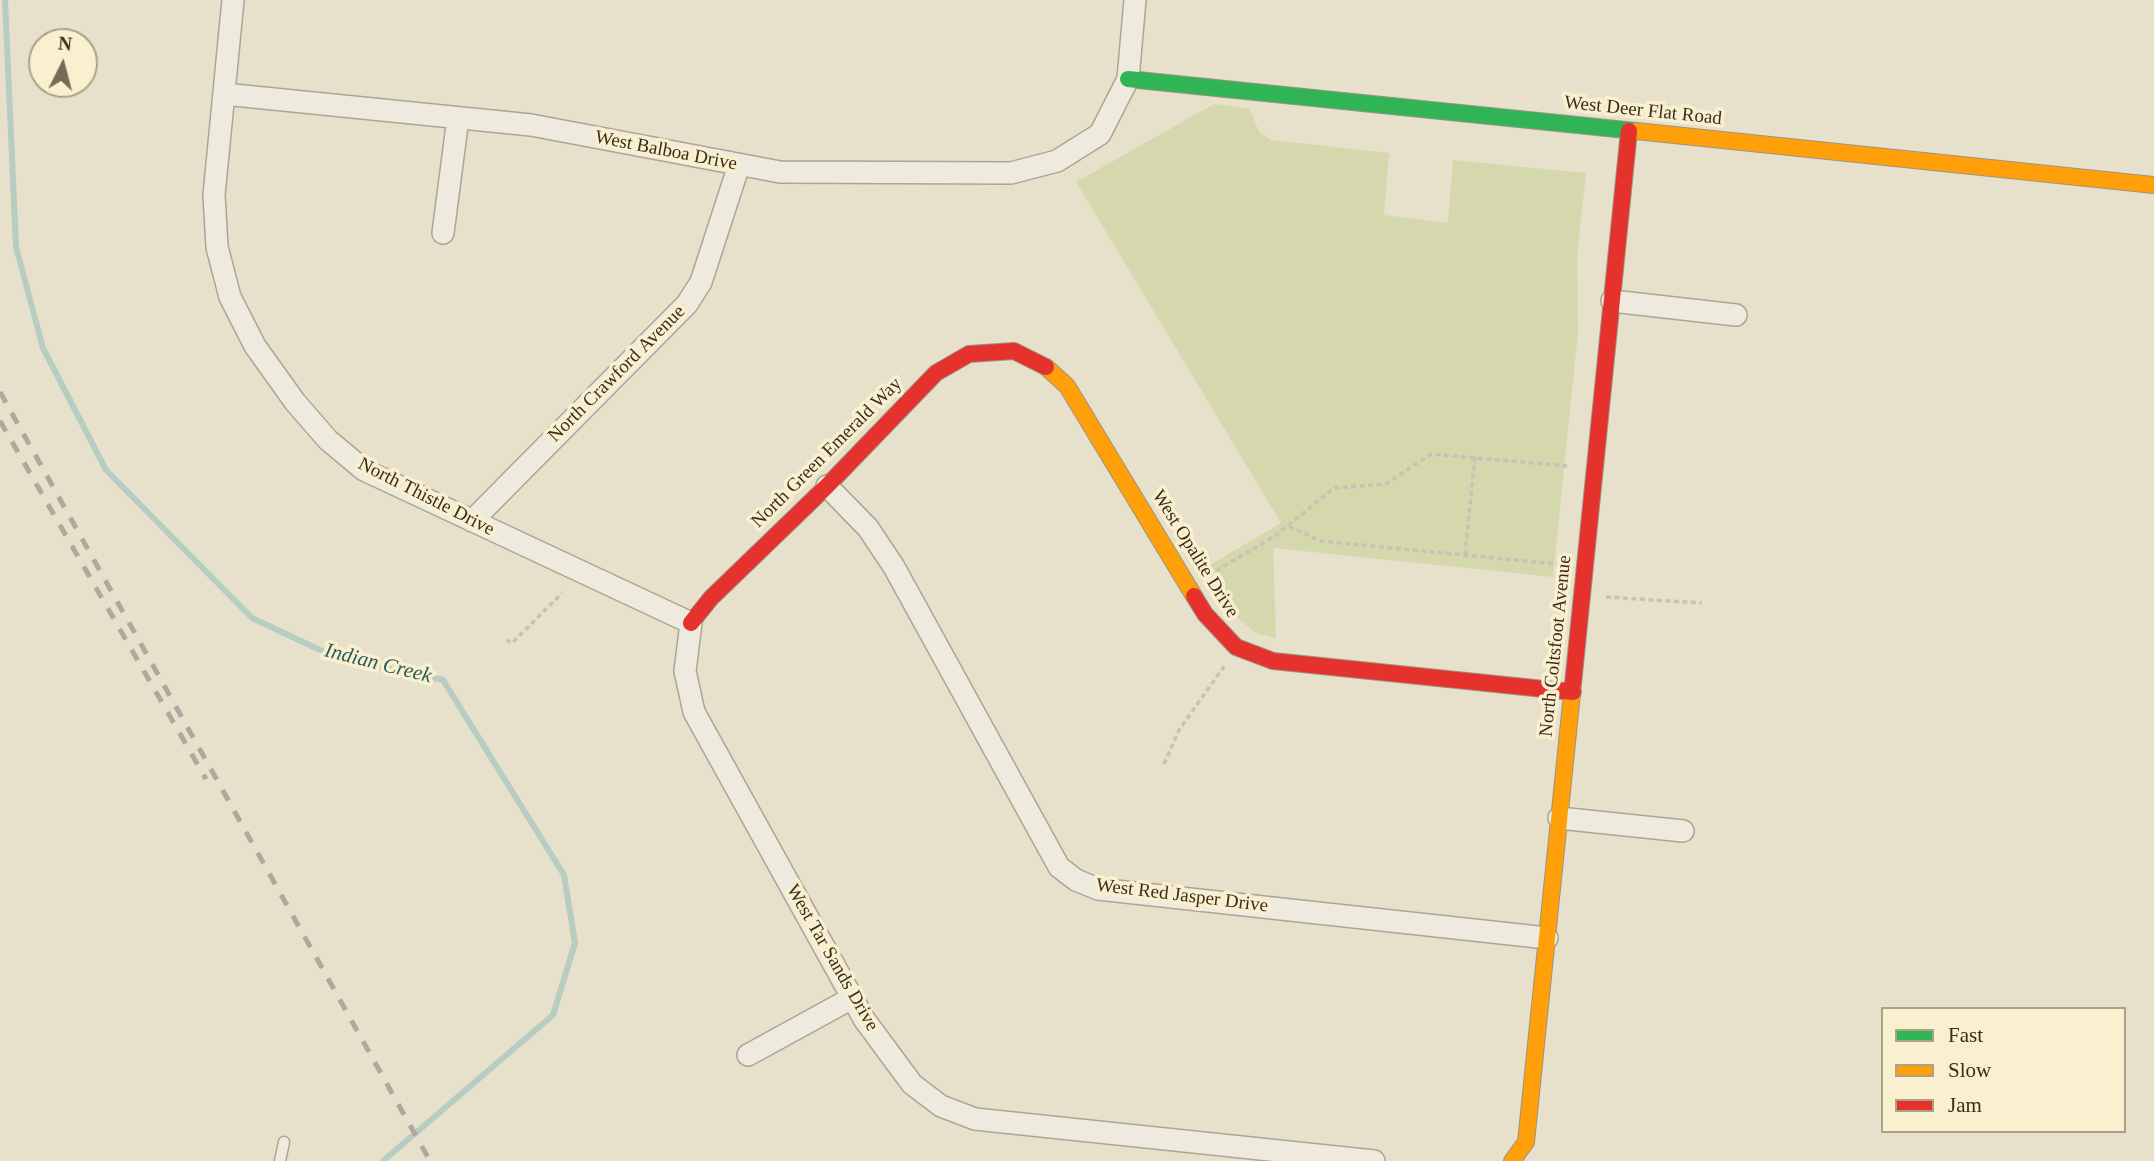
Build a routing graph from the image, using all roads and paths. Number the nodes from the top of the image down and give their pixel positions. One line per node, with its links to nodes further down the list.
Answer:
1 (233, 0): 4 (street, North Thistle Drive)
2 (1135, 0): 3 (street)
3 (1128, 79): 6 (street, West Deer Flat Road); 7 (street, West Balboa Drive)
4 (224, 94): 5 (street, West Balboa Drive); 16 (street, North Thistle Drive)
5 (458, 118): 7 (street, West Balboa Drive); 9 (street)
6 (1629, 131): 8 (street, West Deer Flat Road); 10 (street, North Coltsfoot Avenue)
7 (739, 165): 16 (street, North Crawford Avenue)
8 (2154, 185)
9 (443, 233)
10 (1612, 301): 11 (street); 27 (street, North Coltsfoot Avenue)
11 (1736, 315)
12 (1014, 351): 15 (street, North Green Emerald Way); 26 (street, West Opalite Drive)
13 (1475, 456): 14 (path); 17 (path); 18 (path)
14 (1567, 466)
15 (827, 486): 24 (street, North Green Emerald Way); 31 (street, West Red Jasper Drive)
16 (471, 521): 24 (street, North Thistle Drive)
17 (1289, 526): 18 (path); 20 (path)
18 (1465, 555): 19 (path)
19 (1557, 564)
20 (1205, 578)
21 (562, 593): 25 (path)
22 (1599, 597): 23 (path)
23 (1702, 603)
24 (691, 623): 32 (street, West Tar Sands Drive)
25 (506, 640)
26 (1236, 647): 27 (street, West Opalite Drive); 28 (path)
27 (1573, 692): 29 (street, North Coltsfoot Avenue)
28 (1164, 764)
29 (1559, 818): 30 (street); 31 (street, North Coltsfoot Avenue)
30 (1683, 831)
31 (1547, 938): 37 (street, North Coltsfoot Avenue)
32 (852, 998): 33 (street); 36 (street, West Tar Sands Drive)
33 (748, 1055)
34 (284, 1142): 35 (lane)
35 (280, 1161)
36 (1374, 1161)
37 (1512, 1161)

